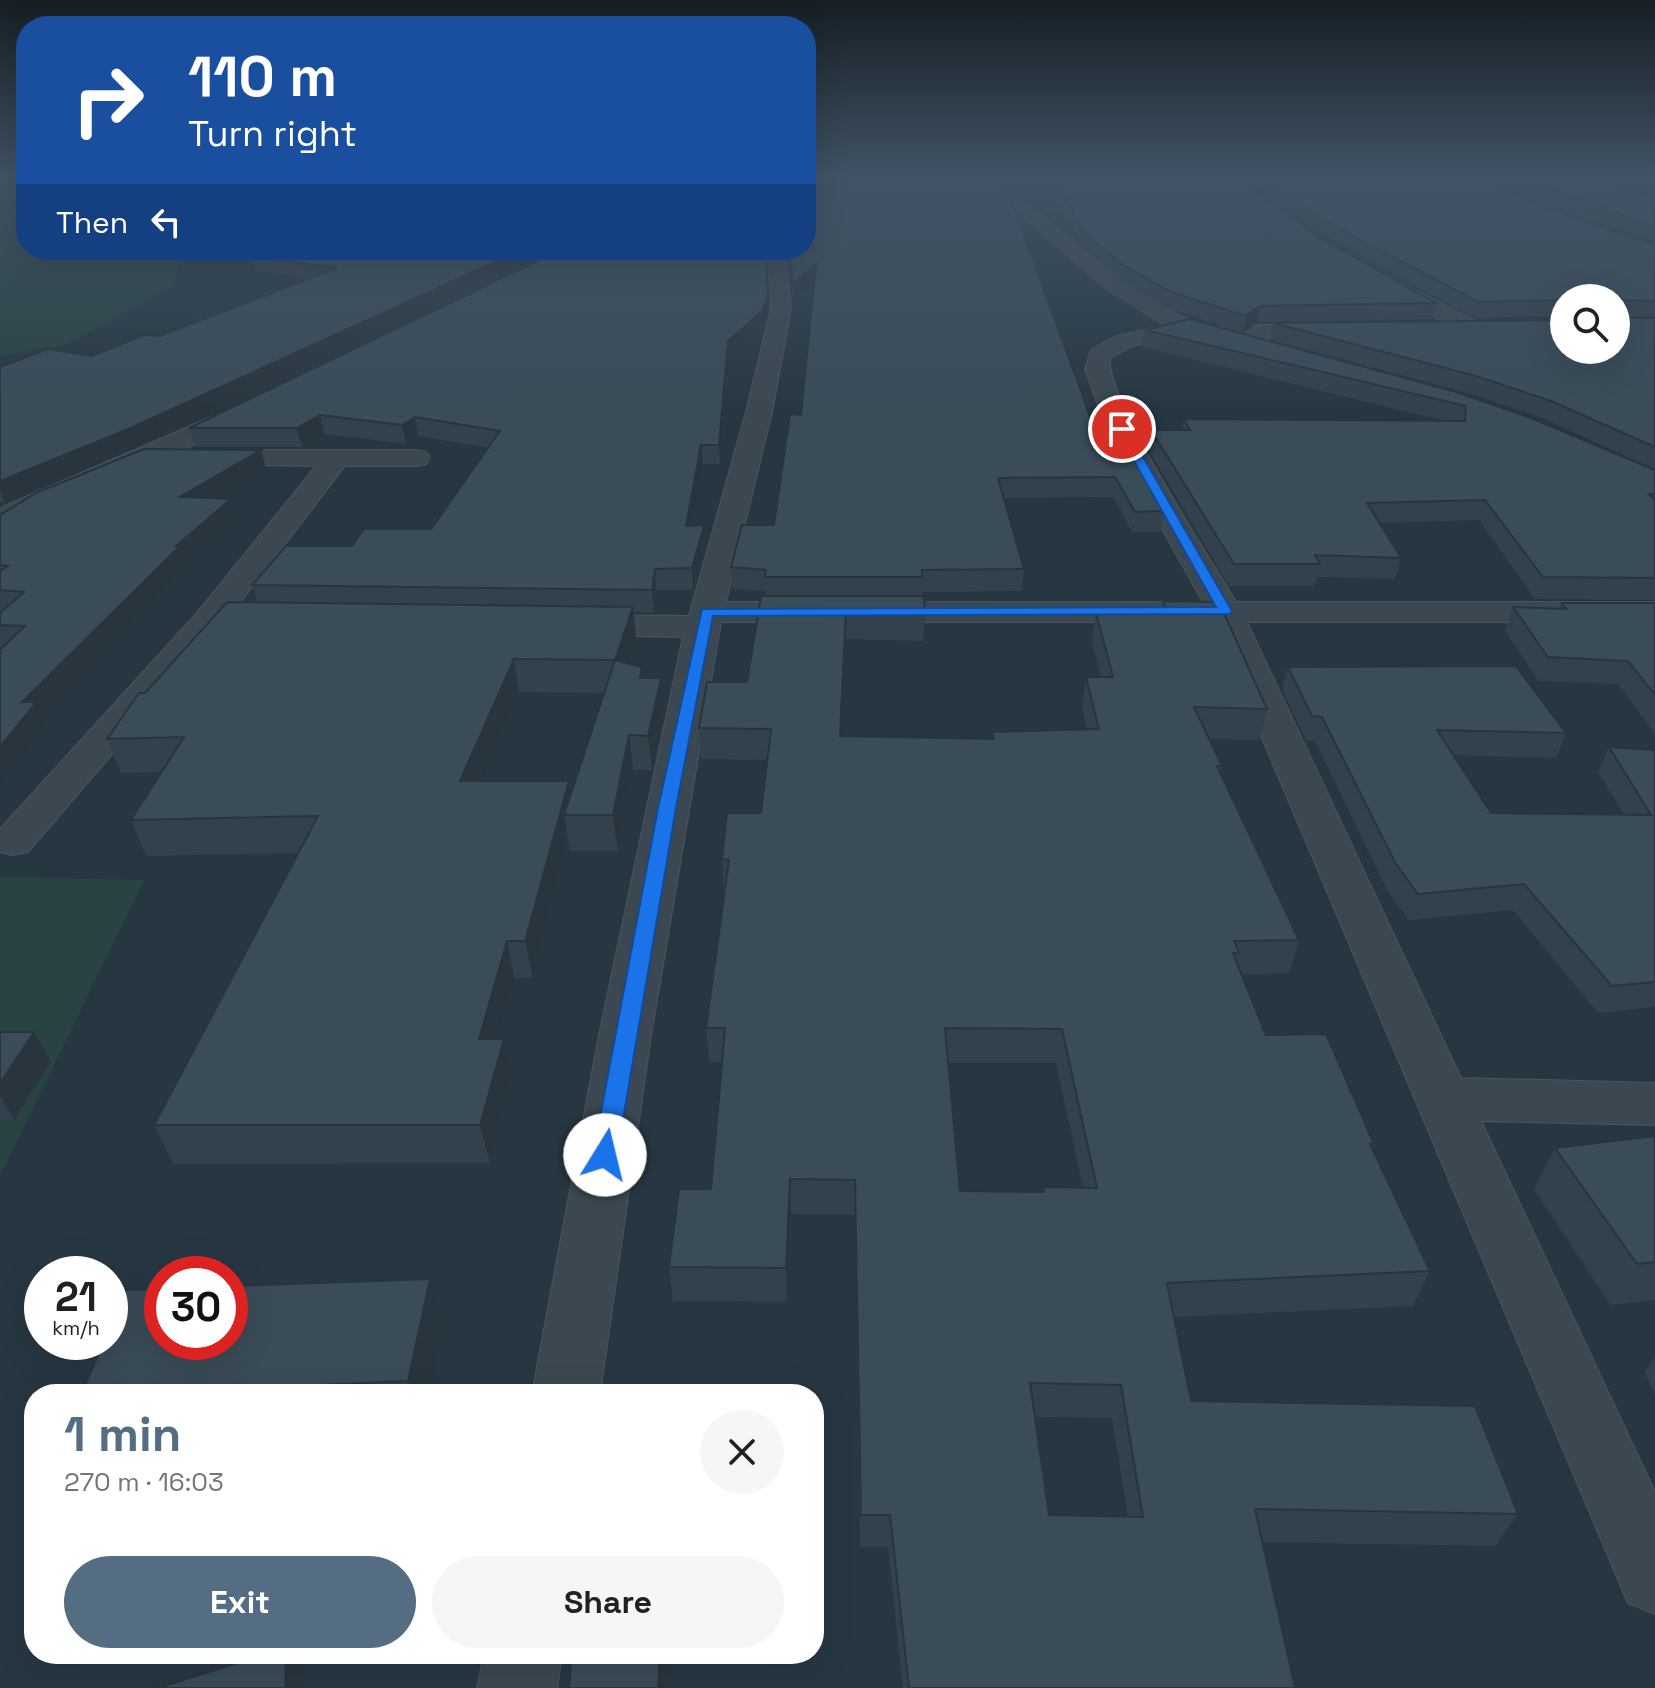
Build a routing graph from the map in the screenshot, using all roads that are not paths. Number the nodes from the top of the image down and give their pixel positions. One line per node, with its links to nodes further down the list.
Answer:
1 (1077, 255): 5 (street)
2 (777, 260): 15 (street)
3 (1366, 270): 4 (street)
4 (1422, 328)
5 (1196, 329): 6 (street); 7 (street); 13 (street)
6 (1361, 329)
7 (1296, 357)
8 (268, 400): 9 (street)
9 (144, 458): 11 (street); 12 (street)
10 (416, 458): 11 (street)
11 (336, 459): 17 (street)
12 (0, 519)
13 (1225, 611): 14 (street); 15 (street); 18 (street)
14 (1655, 612)
15 (705, 620): 16 (street); 20 (street)
16 (544, 625)
17 (12, 842)
18 (1441, 1099): 19 (street); 21 (street)
19 (1655, 1104)
20 (568, 1384)
21 (1655, 1576)
22 (521, 1664): 23 (street)
23 (517, 1688)

